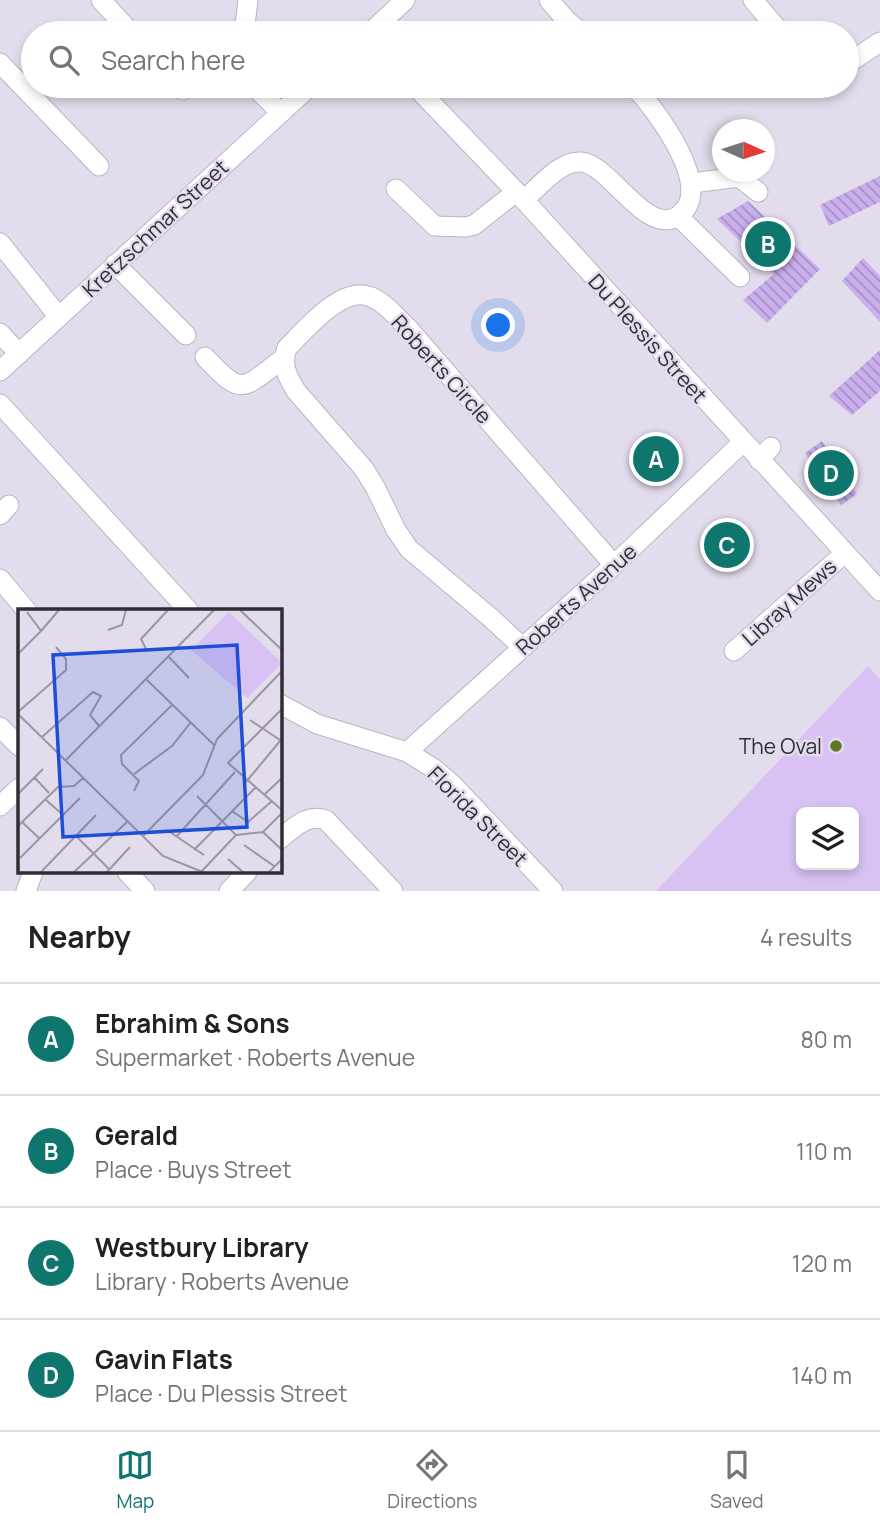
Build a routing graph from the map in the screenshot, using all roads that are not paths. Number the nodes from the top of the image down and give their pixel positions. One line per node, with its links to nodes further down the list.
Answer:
1 (248, 0): 7 (street)
2 (405, 0): 8 (street)
3 (548, 0): 9 (street)
4 (753, 0): 10 (street)
5 (107, 2): 6 (street)
6 (122, 21)
7 (245, 21)
8 (383, 21)
9 (567, 21)
10 (770, 21)
11 (880, 42): 12 (street)
12 (859, 56)
13 (0, 64): 14 (street)
14 (21, 86)
15 (33, 98): 21 (street)
16 (266, 98): 20 (street)
17 (296, 98): 20 (street, Kretzschmar Street)
18 (426, 98): 25 (street, Du Plessis Street)
19 (642, 98): 22 (street)
20 (280, 112): 28 (street, Kretzschmar Street)
21 (99, 166)
22 (692, 183): 24 (street); 26 (street)
23 (396, 189): 25 (street)
24 (758, 192)
25 (520, 196): 26 (street); 38 (street, Du Plessis Street)
26 (678, 216): 29 (street)
27 (0, 243): 30 (street)
28 (116, 264): 30 (street, Kretzschmar Street); 32 (street)
29 (740, 277)
30 (59, 317): 33 (street, Kretzschmar Street)
31 (0, 333): 33 (street)
32 (186, 335)
33 (19, 354): 36 (street, Kretzschmar Street)
34 (205, 357): 35 (street, Roberts Circle)
35 (284, 358): 40 (street, Roberts Circle); 45 (street)
36 (0, 371)
37 (0, 404): 44 (street)
38 (743, 442): 39 (street, Du Plessis Street); 40 (street, Roberts Avenue)
39 (845, 553): 42 (street, Du Plessis Street); 46 (street, Libray Mews)
40 (614, 565): 45 (street, Roberts Avenue)
41 (0, 579): 43 (street)
42 (880, 591)
43 (25, 609)
44 (186, 609)
45 (522, 648): 50 (street, Roberts Avenue)
46 (734, 651)
47 (282, 705): 50 (street, Florida Street)
48 (0, 727): 49 (street)
49 (18, 745)
50 (407, 752): 61 (street, Florida Street)
51 (18, 789): 52 (street)
52 (0, 806)
53 (282, 838): 60 (street)
54 (32, 874): 57 (street)
55 (129, 874): 58 (street)
56 (245, 874): 59 (street)
57 (26, 891)
58 (145, 891)
59 (229, 891)
60 (393, 891)
61 (552, 891)

